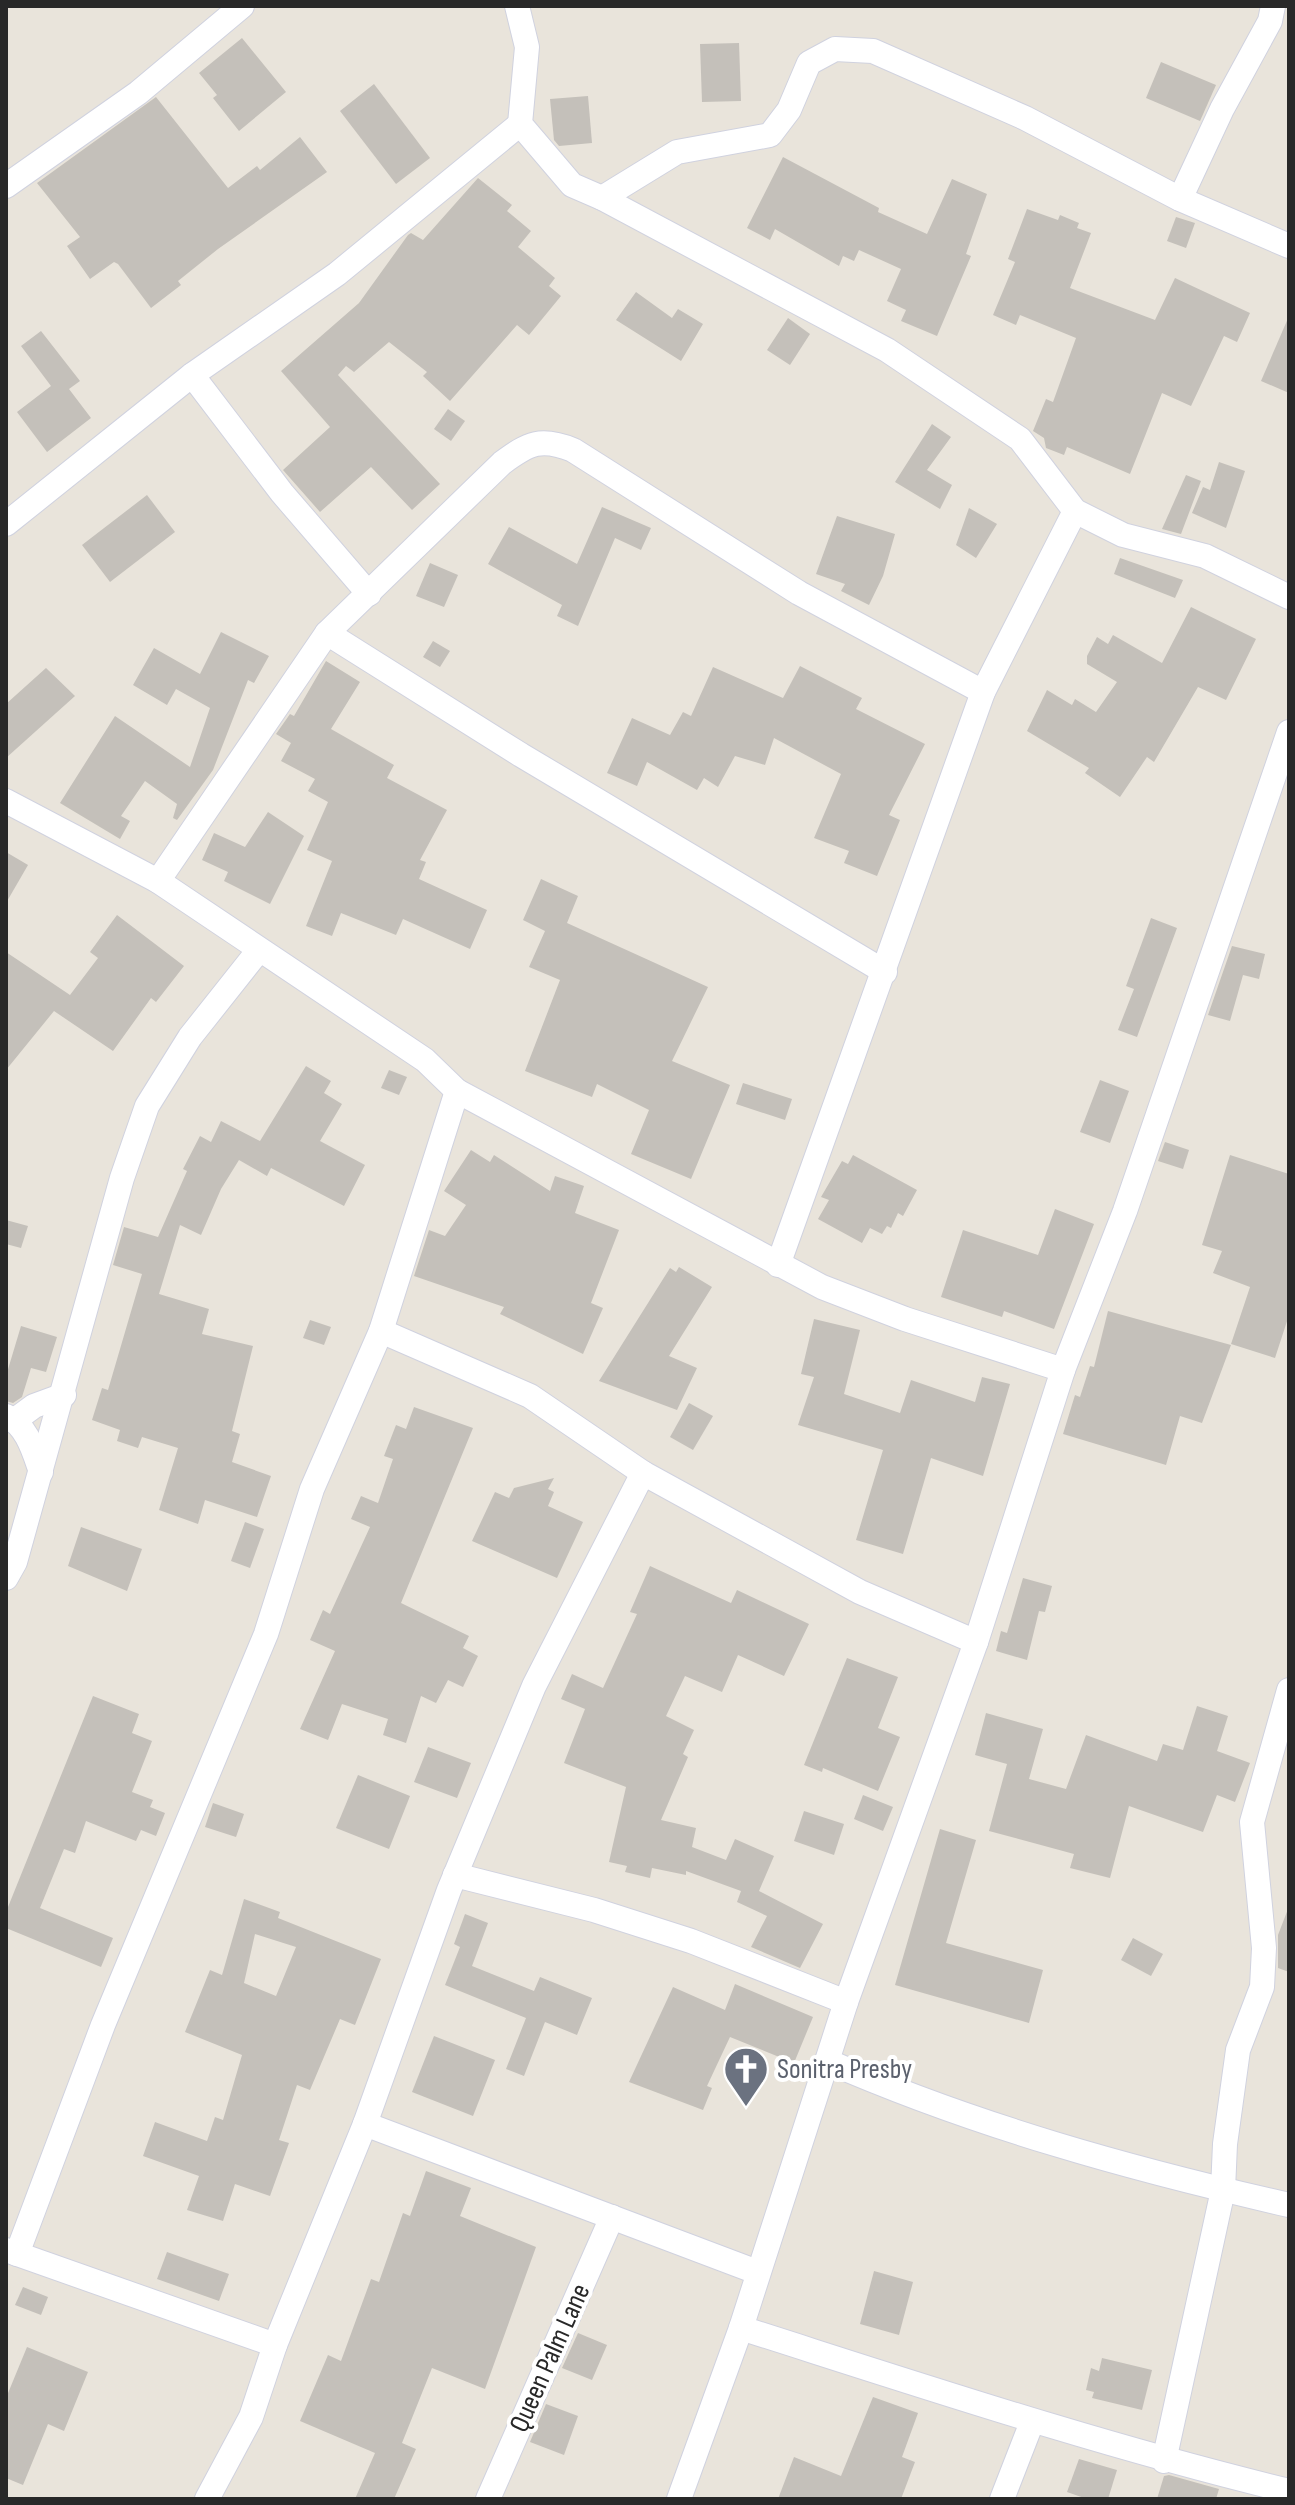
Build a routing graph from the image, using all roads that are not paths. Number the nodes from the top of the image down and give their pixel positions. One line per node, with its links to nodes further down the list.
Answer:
1 (242, 6): 5 (street)
2 (517, 6): 4 (street)
3 (1273, 6): 7 (street)
4 (520, 124): 6 (street); 9 (street)
5 (6, 186)
6 (602, 198): 7 (street); 10 (street)
7 (1180, 199): 8 (street)
8 (1289, 246)
9 (192, 375): 11 (street); 12 (street)
10 (1075, 511): 13 (street); 15 (street)
11 (6, 524)
12 (369, 594): 14 (street); 15 (street)
13 (1289, 597)
14 (327, 633): 18 (street); 20 (street)
15 (983, 692): 20 (street)
16 (1289, 732): 24 (street)
17 (6, 801): 18 (street)
18 (158, 881): 19 (street)
19 (259, 950): 21 (street); 25 (street)
20 (885, 972): 22 (street)
21 (457, 1091): 22 (street); 23 (street)
22 (778, 1265): 24 (street)
23 (381, 1331): 28 (street); 39 (street)
24 (1063, 1370): 30 (street)
25 (64, 1395): 26 (street); 27 (street)
26 (11, 1418): 27 (street)
27 (41, 1472): 29 (street)
28 (643, 1473): 30 (street); 32 (street)
29 (6, 1578)
30 (976, 1642): 33 (street)
31 (1289, 1690): 36 (street)
32 (455, 1875): 33 (street); 35 (street)
33 (846, 2002): 34 (street)
34 (827, 2061): 36 (street); 40 (street)
35 (365, 2124): 38 (street); 42 (street)
36 (1223, 2190): 37 (street); 44 (street)
37 (1289, 2205)
38 (612, 2217): 40 (street); 47 (street, Queen Palm Lane)
39 (12, 2252): 42 (street)
40 (757, 2272): 41 (street)
41 (741, 2328): 43 (street); 48 (street)
42 (275, 2345): 46 (street)
43 (1032, 2422): 44 (street); 49 (street)
44 (1164, 2461): 45 (street)
45 (1289, 2491)
46 (207, 2499)
47 (488, 2499)
48 (679, 2499)
49 (1002, 2499)

